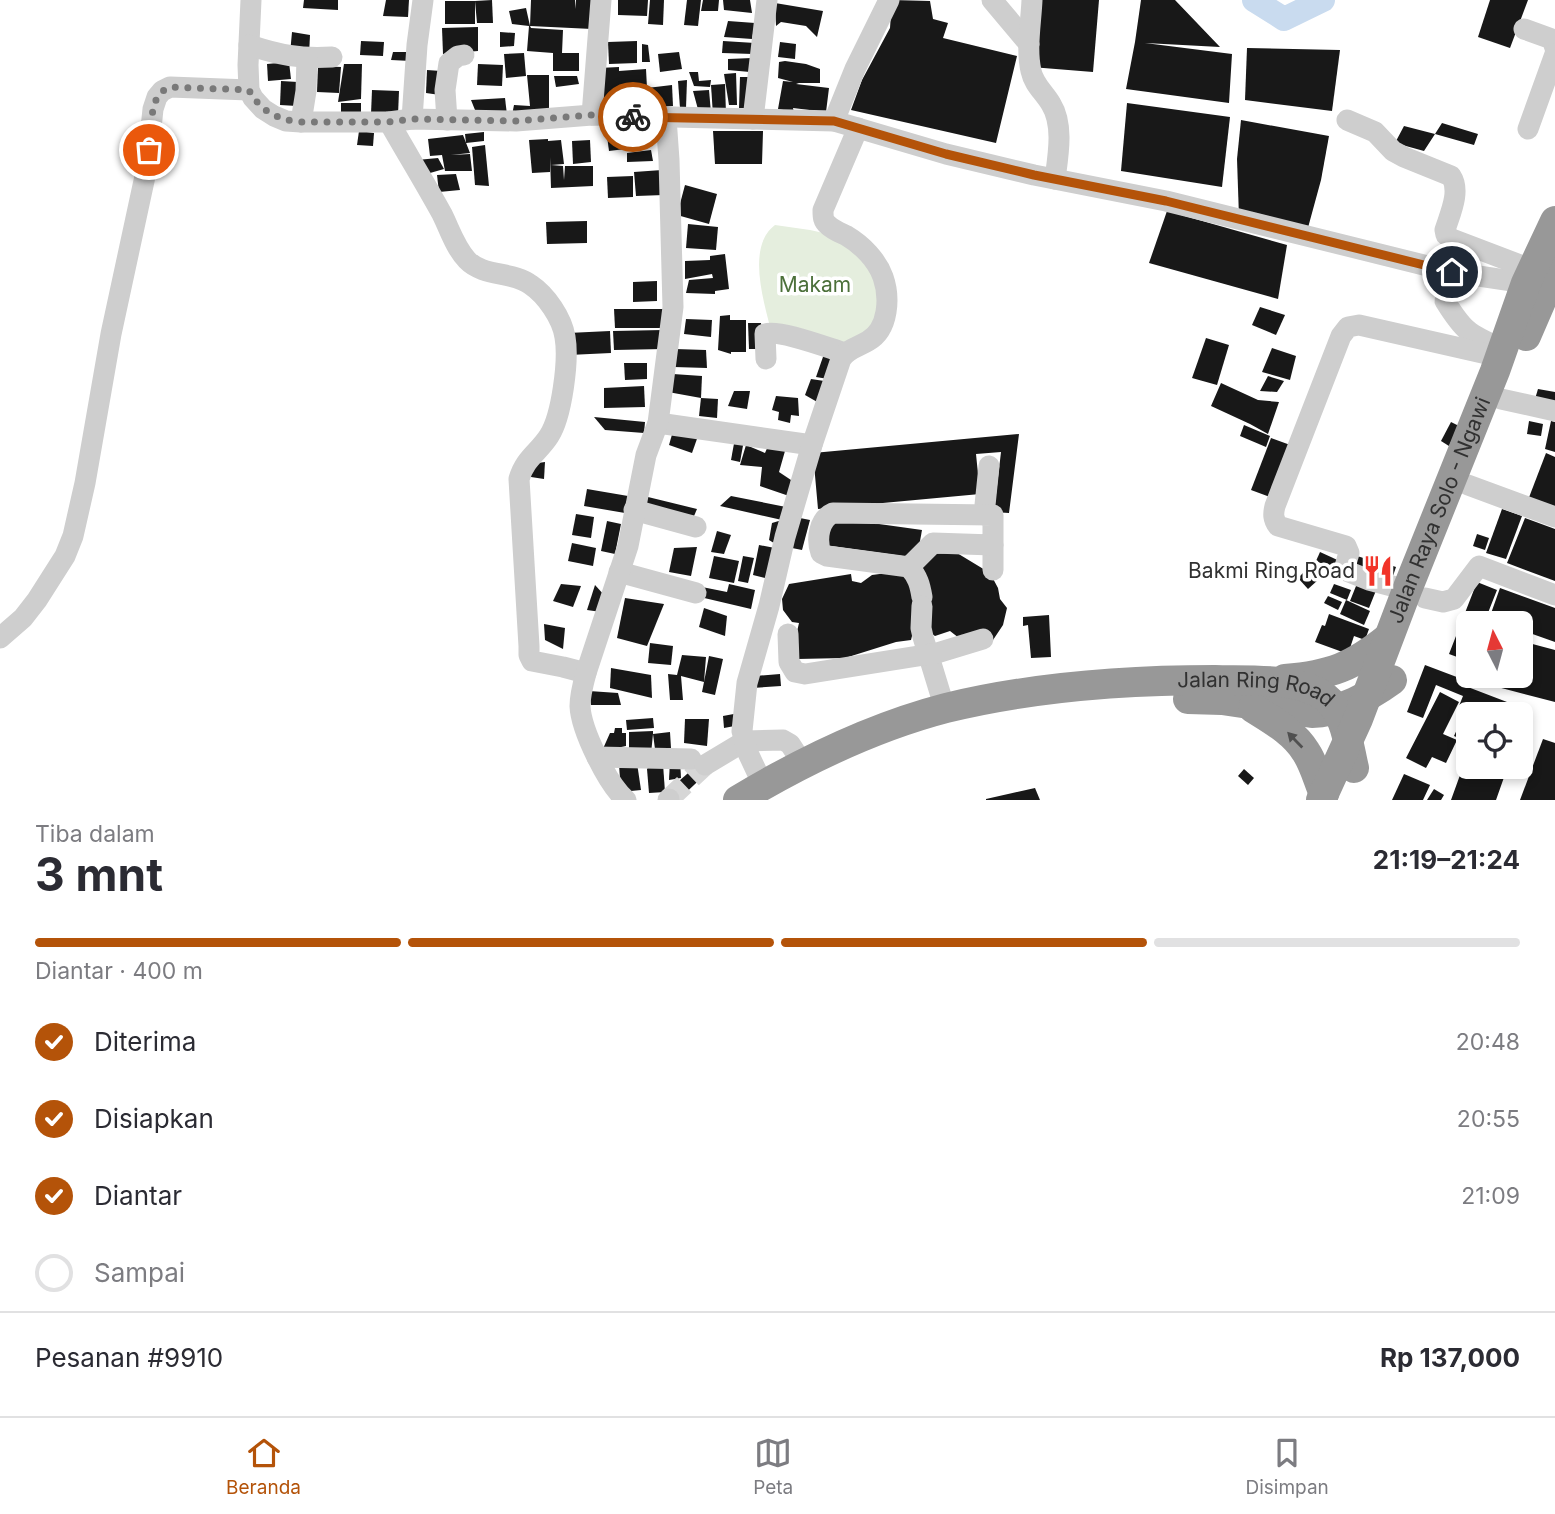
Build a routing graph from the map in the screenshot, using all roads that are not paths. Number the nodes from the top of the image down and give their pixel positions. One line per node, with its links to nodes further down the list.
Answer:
1 (251, 0): 10 (street)
2 (423, 0): 20 (street)
3 (601, 0): 18 (street)
4 (767, 0): 21 (street)
5 (889, 0): 24 (street)
6 (992, 0): 9 (street)
7 (1032, 0): 9 (street)
8 (1524, 29): 11 (street)
9 (1029, 44): 29 (street)
10 (248, 45): 15 (street); 17 (street)
11 (1555, 48)
12 (1555, 54): 16 (street)
13 (464, 55): 22 (street)
14 (332, 57): 15 (street)
15 (307, 58): 25 (street)
16 (1549, 89): 28 (street)
17 (249, 90): 25 (street); 56 (street)
18 (592, 115): 19 (street); 22 (street)
19 (666, 118): 21 (street); 38 (street)
20 (412, 119): 22 (street); 26 (street)
21 (753, 119): 24 (street)
22 (447, 120)
23 (1347, 120): 31 (street)
24 (834, 121): 27 (street)
25 (301, 122): 26 (street)
26 (389, 122): 60 (street)
27 (858, 128): 29 (street); 33 (street)
28 (1528, 129)
29 (1055, 179): 31 (street)
30 (1555, 221): 31 (highway, Jalan Raya Solo - Ngawi)
31 (1545, 279): 34 (highway, Jalan Raya Solo - Ngawi); 36 (highway, Jalan Raya Solo - Ngawi)
32 (1445, 300): 34 (street)
33 (845, 353): 35 (street); 39 (street)
34 (1501, 353): 53 (highway, Jalan Raya Solo - Ngawi); 53 (street)
35 (766, 359)
36 (1501, 399): 37 (street); 41 (highway, Jalan Raya Solo - Ngawi)
37 (1555, 411)
38 (658, 423): 39 (street); 42 (street)
39 (812, 445): 65 (street)
40 (989, 466): 43 (street)
41 (1468, 485): 45 (street); 53 (highway, Jalan Raya Solo - Ngawi)
42 (634, 510): 46 (street); 51 (street)
43 (984, 515): 44 (street); 48 (street)
44 (934, 516): 47 (street); 49 (street)
45 (1555, 517)
46 (696, 527)
47 (933, 543): 48 (street); 49 (street)
48 (993, 545): 50 (street)
49 (908, 567): 59 (street)
50 (993, 569)
51 (620, 572): 52 (street); 60 (street)
52 (696, 593)
53 (1416, 594): 54 (street); 57 (highway, Jalan Raya Solo - Ngawi); 61 (highway, Jalan Raya Solo - Ngawi)
54 (1555, 595)
55 (788, 634): 59 (street)
56 (0, 638)
57 (1388, 638): 61 (highway, Jalan Raya Solo - Ngawi); 62 (highway)
58 (983, 639): 59 (street)
59 (932, 653): 63 (street)
60 (586, 673): 67 (street)
61 (1380, 687): 64 (highway, Jalan Ring Road); 66 (highway, Jalan Raya Solo - Ngawi)
62 (1254, 692): 63 (highway, Jalan Ring Road); 64 (highway, Jalan Ring Road); 69 (highway, Jalan Ring Road); 70 (highway, one-way to 62)
63 (949, 708): 68 (highway, Jalan Ring Road)
64 (1336, 708): 66 (highway)
65 (745, 741): 67 (street); 68 (street); 69 (street)
66 (1351, 755): 70 (highway, Jalan Raya Solo - Ngawi)
67 (597, 757): 71 (street)
68 (803, 764): 69 (highway, Jalan Ring Road)
69 (759, 795)
70 (1328, 798)
71 (626, 800)

